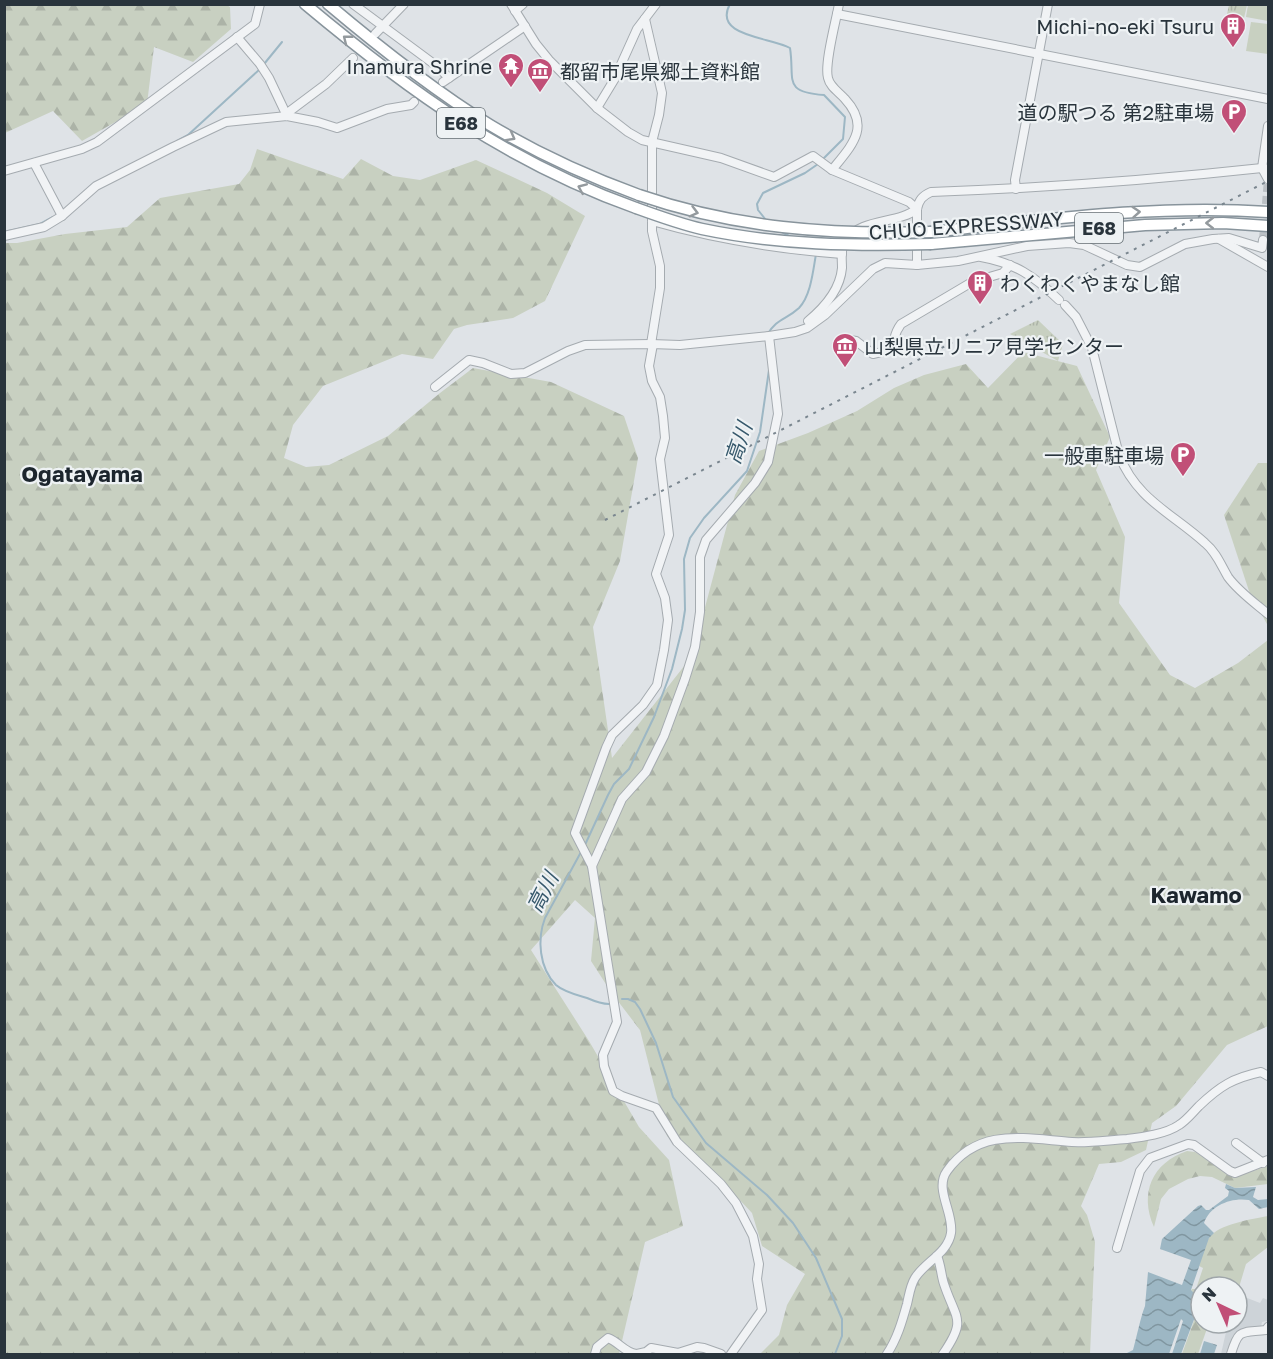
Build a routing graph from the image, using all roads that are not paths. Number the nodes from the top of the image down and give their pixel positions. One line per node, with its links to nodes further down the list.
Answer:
1 (260, 4): 16 (street)
2 (305, 4): 35 (highway, CHUO EXPRESSWAY / E68, one-way to 2, bridge)
3 (328, 4): 32 (highway, CHUO EXPRESSWAY / E68, one-way to 32, bridge)
4 (353, 4): 13 (street)
5 (404, 4): 13 (street)
6 (523, 4): 10 (street)
7 (656, 4): 12 (street)
8 (839, 4): 11 (street)
9 (1048, 4): 17 (street)
10 (513, 8): 14 (street)
11 (837, 14): 17 (street); 26 (street)
12 (645, 19): 21 (street); 24 (street)
13 (382, 26): 14 (street); 15 (street)
14 (525, 26): 21 (street)
15 (375, 34)
16 (237, 38): 22 (street); 25 (street)
17 (1038, 55): 19 (street); 30 (street)
18 (353, 58): 22 (street)
19 (1269, 99)
20 (414, 102): 22 (street)
21 (597, 108): 24 (street)
22 (286, 115): 33 (street)
23 (1269, 126): 27 (street)
24 (652, 142): 26 (street); 34 (street)
25 (34, 164): 28 (street); 33 (street)
26 (831, 169): 31 (street)
27 (1265, 169): 29 (street); 30 (street)
28 (4, 171)
29 (1268, 179)
30 (1016, 189): 31 (street)
31 (917, 209): 39 (street); 42 (street)
32 (1269, 212)
33 (63, 216): 36 (street)
34 (652, 221): 39 (street); 47 (street)
35 (1269, 226)
36 (4, 236)
37 (1219, 239): 38 (street); 40 (street); 43 (street)
38 (1264, 246)
39 (842, 254): 44 (street)
40 (976, 256): 41 (street); 42 (street)
41 (1011, 265): 46 (street); 49 (street)
42 (917, 266): 44 (street)
43 (1269, 267)
44 (795, 332): 45 (street)
45 (769, 336): 47 (street); 50 (street)
46 (850, 340)
47 (652, 344): 48 (street); 50 (street)
48 (435, 387)
49 (1269, 614)
50 (592, 866): 60 (street)
51 (1269, 1076): 55 (street)
52 (1236, 1143): 53 (street)
53 (1266, 1162): 54 (street)
54 (1117, 1248)
55 (937, 1256): 61 (street); 62 (street)
56 (1269, 1327): 63 (street)
57 (595, 1354): 58 (street)
58 (636, 1354): 59 (street)
59 (721, 1354)
60 (731, 1354)
61 (887, 1354)
62 (943, 1354)
63 (1231, 1354)

